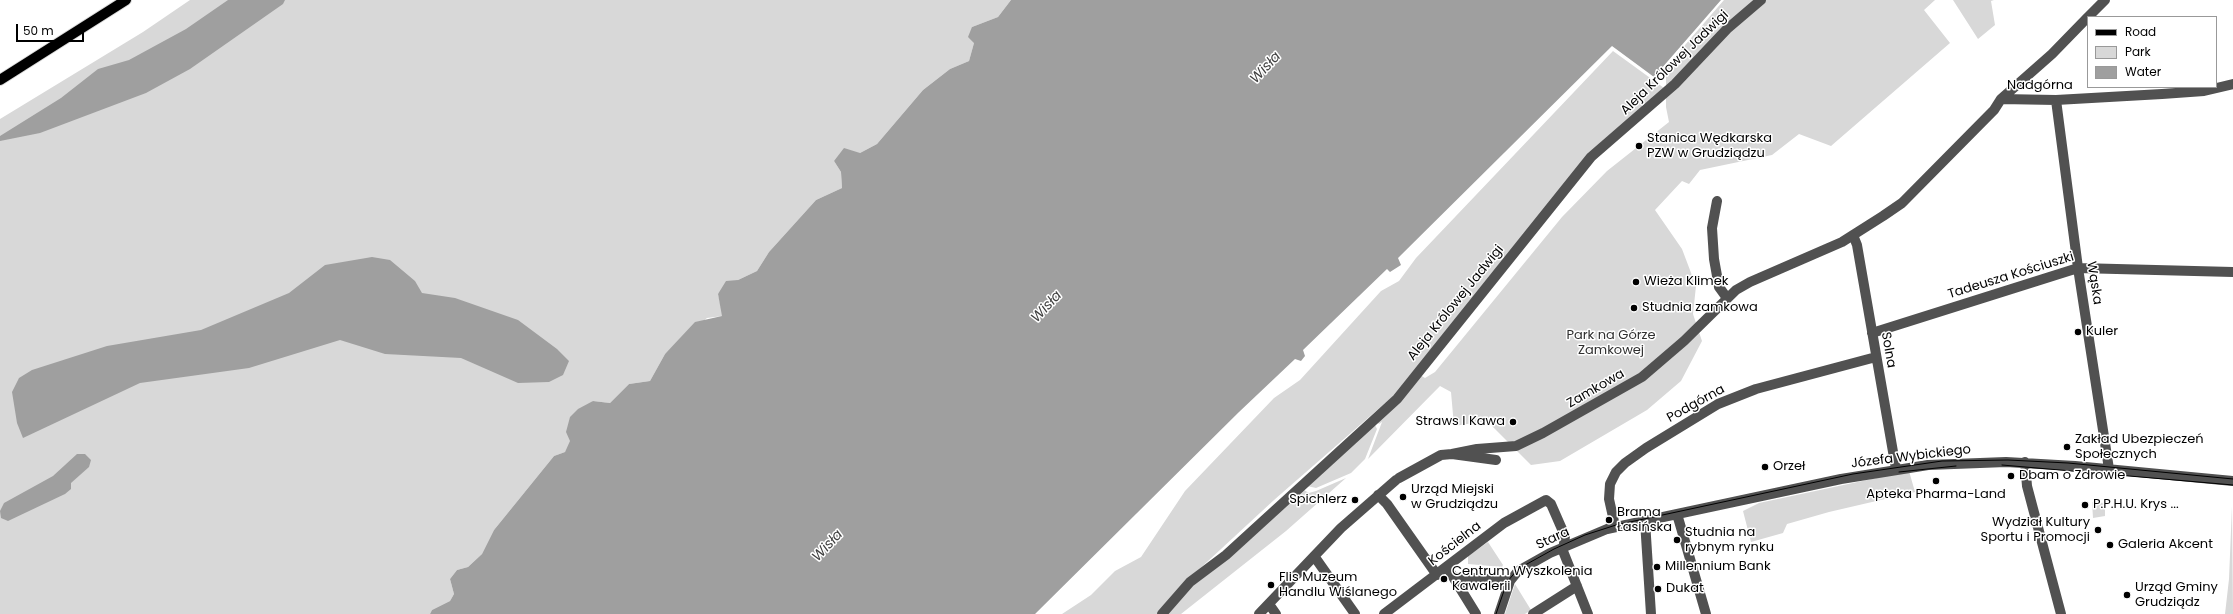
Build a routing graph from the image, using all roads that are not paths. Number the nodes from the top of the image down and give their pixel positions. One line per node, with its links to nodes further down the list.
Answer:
1 (126, 0): 6 (main road)
2 (1761, 0): 37 (street, Aleja Królowej Jadwigi)
3 (2105, 0): 4 (street)
4 (2089, 16)
5 (2087, 18): 10 (street)
6 (0, 80)
7 (2233, 84): 9 (street, Nadgórna)
8 (2216, 88): 11 (street, Nadgórna)
9 (2217, 88)
10 (2001, 99): 11 (street, Nadgórna); 13 (street, Nadgórna)
11 (2056, 100): 14 (street, Wąska)
12 (1717, 201): 16 (street)
13 (1853, 235): 16 (street, Zamkowa); 17 (street, Solna)
14 (2078, 268): 15 (street, Tadeusza Kościuszki); 17 (street, Tadeusza Kościuszki); 23 (street, Wąska)
15 (2233, 272)
16 (1727, 298): 19 (street, Zamkowa)
17 (1872, 333): 18 (street, Solna)
18 (1876, 357): 22 (street, Solna); 28 (street, Podgórna)
19 (1452, 454): 20 (street); 25 (street, Zamkowa)
20 (1496, 460)
21 (2025, 462): 22 (street, Józefa Wybickiego); 23 (street, Józefa Wybickiego); 48 (street)
22 (1896, 469): 26 (street, Józefa Wybickiego)
23 (2110, 469): 24 (street, Józefa Wybickiego)
24 (2233, 481)
25 (1378, 495): 30 (street, Zamkowa); 32 (street)
26 (1677, 514): 27 (street, Józefa Wybickiego); 47 (street)
27 (1645, 521): 28 (street, Stara); 46 (street)
28 (1614, 526): 29 (street, Stara)
29 (1563, 548): 31 (street, Kościelna); 34 (street, Stara); 35 (street)
30 (1314, 556): 36 (street, Zamkowa); 40 (street)
31 (1447, 567): 32 (street, Kościelna); 33 (street)
32 (1437, 575): 41 (street, Kościelna)
33 (1455, 580): 34 (street); 42 (street)
34 (1510, 581): 43 (street, Stara)
35 (1577, 586): 44 (street); 45 (street)
36 (1269, 604): 38 (street, Zamkowa); 39 (street)
37 (1162, 614)
38 (1259, 614)
39 (1276, 614)
40 (1355, 614)
41 (1384, 614)
42 (1476, 614)
43 (1499, 614)
44 (1533, 614)
45 (1588, 614)
46 (1651, 614)
47 (1706, 614)
48 (2061, 614)

